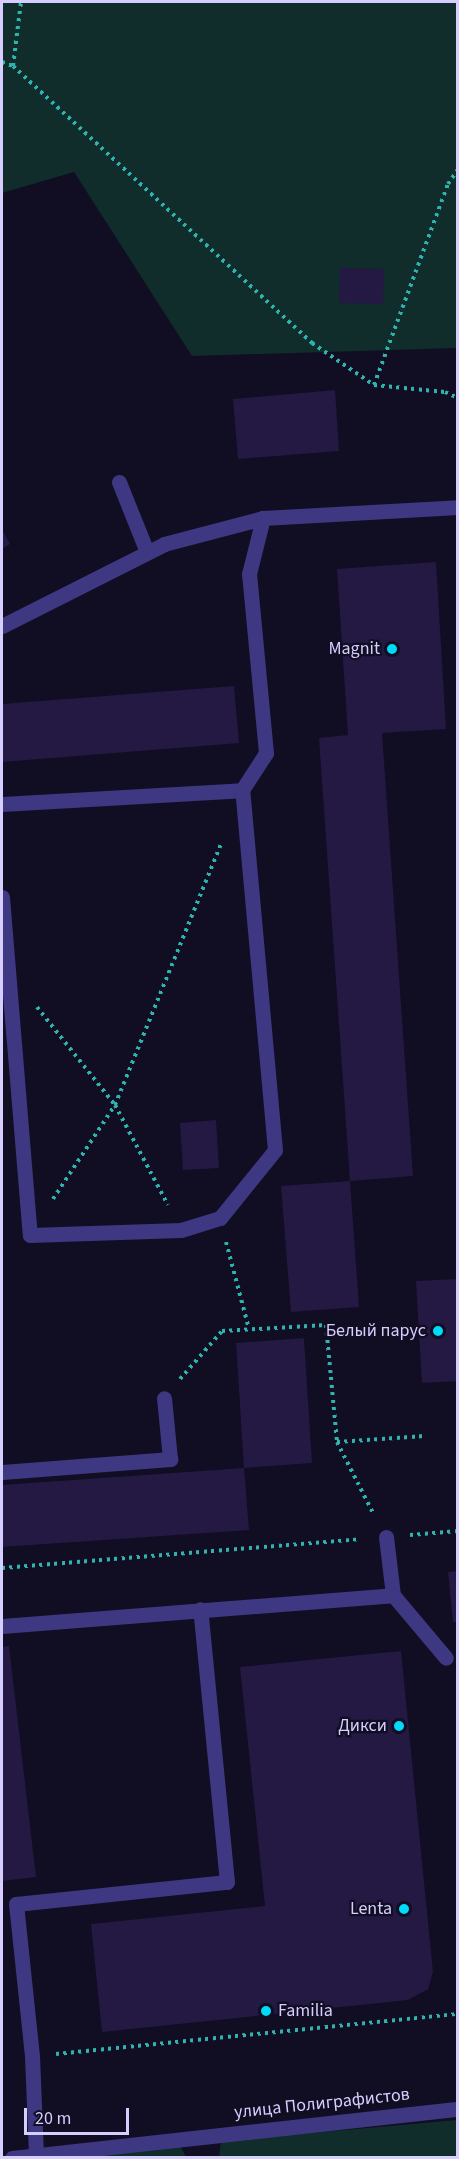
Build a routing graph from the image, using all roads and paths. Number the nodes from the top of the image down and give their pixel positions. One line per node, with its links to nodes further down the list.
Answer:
1 (21, 2): 3 (path)
2 (2, 62): 3 (path)
3 (13, 66): 5 (path)
4 (458, 169): 5 (path)
5 (374, 385): 6 (path)
6 (458, 398)
7 (119, 482): 10 (street)
8 (458, 507): 9 (street)
9 (263, 518): 10 (street); 12 (street)
10 (147, 552): 11 (street)
11 (2, 626)
12 (242, 790): 13 (street); 18 (street)
13 (2, 804)
14 (225, 834): 17 (path)
15 (2, 897): 20 (street)
16 (35, 1004): 17 (path)
17 (115, 1105): 19 (path); 20 (path)
18 (220, 1218): 19 (street); 21 (path)
19 (181, 1230): 20 (street)
20 (30, 1235)
21 (249, 1329): 22 (path); 24 (path)
22 (164, 1398): 25 (street)
23 (425, 1436): 24 (path)
24 (337, 1442): 27 (path)
25 (2, 1472)
26 (458, 1531): 27 (path)
27 (386, 1537): 28 (path); 29 (street)
28 (2, 1568)
29 (393, 1595): 30 (street); 32 (street)
30 (200, 1609): 31 (street); 34 (street)
31 (2, 1626)
32 (446, 1658)
33 (458, 2014): 34 (path)
34 (32, 2056): 36 (street)
35 (458, 2109): 36 (street, улица Полиграфистов)
36 (36, 2155): 37 (street, улица Полиграфистов)
37 (12, 2157)

